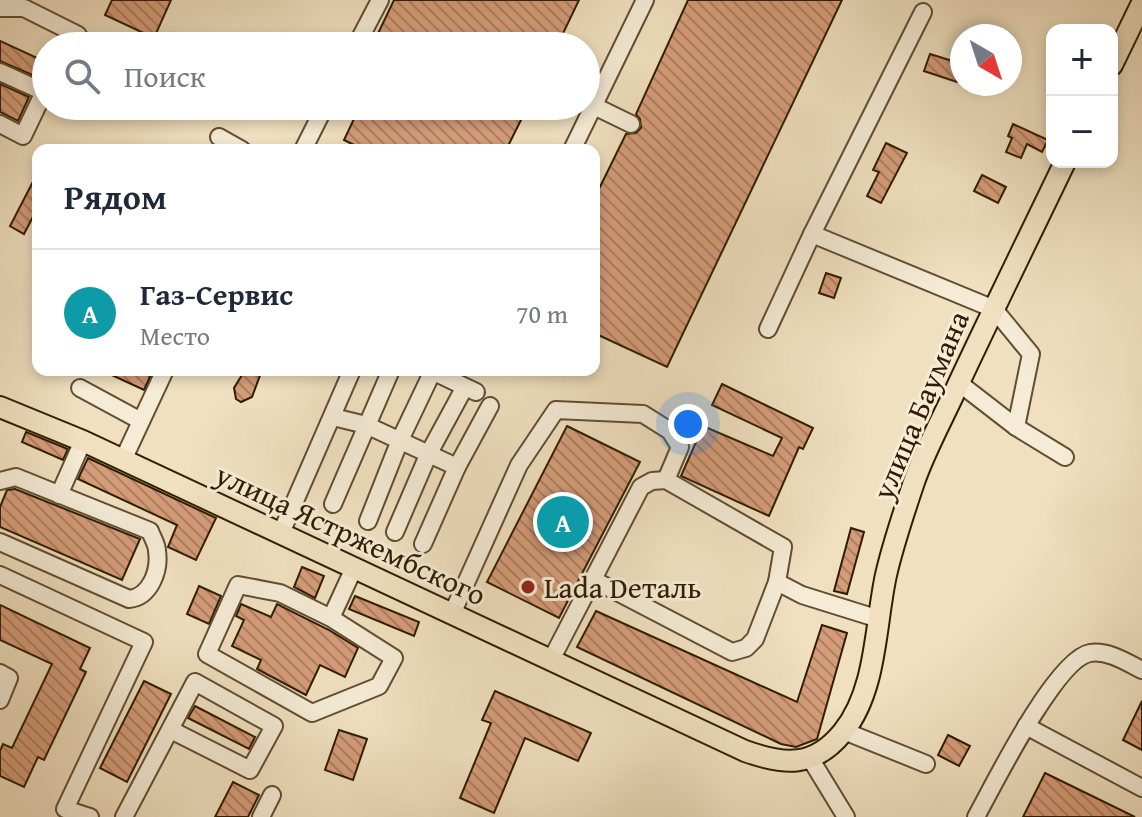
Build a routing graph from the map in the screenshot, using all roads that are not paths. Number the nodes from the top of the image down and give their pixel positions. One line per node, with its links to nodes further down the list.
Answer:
1 (380, 0): 7 (street)
2 (645, 0): 11 (street)
3 (1142, 3): 8 (main road)
4 (0, 8): 6 (street)
5 (923, 12): 23 (street)
6 (72, 32)
7 (363, 32)
8 (1118, 53)
9 (0, 72): 10 (street)
10 (32, 87)
11 (600, 94)
12 (600, 109): 17 (street)
13 (32, 117): 16 (street)
14 (318, 120): 20 (street)
15 (587, 120): 21 (street)
16 (0, 124)
17 (631, 124)
18 (219, 137): 19 (street)
19 (231, 144)
20 (306, 144)
21 (575, 144)
22 (1062, 168): 24 (main road, улица Баумана)
23 (812, 234): 24 (street); 25 (street)
24 (994, 309): 31 (main road, улица Баумана); 38 (street)
25 (768, 329)
26 (162, 376): 36 (street)
27 (350, 376): 35 (street)
28 (388, 376): 37 (street)
29 (429, 376): 39 (street)
30 (434, 376): 41 (street)
31 (959, 383): 38 (street); 60 (main road, улица Баумана)
32 (80, 388): 36 (street)
33 (490, 406): 44 (street)
34 (0, 407): 40 (main road, улица Ястржембского)
35 (333, 417): 37 (street); 51 (street)
36 (141, 421): 43 (street)
37 (366, 425): 39 (street); 48 (street)
38 (1016, 427): 42 (street)
39 (400, 440): 41 (street); 49 (street)
40 (83, 441): 43 (main road, улица Ястржембского); 47 (street)
41 (429, 453): 44 (street); 50 (street)
42 (1065, 457)
43 (123, 460): 51 (main road, улица Ястржембского)
44 (457, 467): 53 (street)
45 (666, 480): 56 (street); 57 (street); 58 (street)
46 (0, 481): 47 (street)
47 (59, 495): 52 (street)
48 (333, 504)
49 (368, 521)
50 (395, 532)
51 (281, 533): 54 (main road, улица Ястржембского)
52 (0, 542)
53 (423, 544)
54 (354, 568): 58 (main road, улица Ястржембского); 59 (street)
55 (0, 575): 72 (street)
56 (594, 580): 57 (street); 61 (street)
57 (777, 582): 60 (street)
58 (452, 614): 61 (main road, улица Ястржембского)
59 (331, 618): 59 (street)
60 (879, 619): 67 (main road, улица Баумана)
61 (551, 660): 68 (main road, улица Ястржембского)
62 (1142, 670): 65 (street)
63 (0, 673): 64 (street)
64 (0, 700)
65 (1026, 726): 70 (street); 76 (street)
66 (171, 730): 66 (street); 73 (street)
67 (844, 731): 68 (main road, улица Баумана); 69 (street)
68 (810, 758): 75 (street)
69 (926, 764)
70 (1142, 788)
71 (272, 795): 74 (street)
72 (90, 817)
73 (124, 817)
74 (261, 817)
75 (846, 817)
76 (976, 817)

